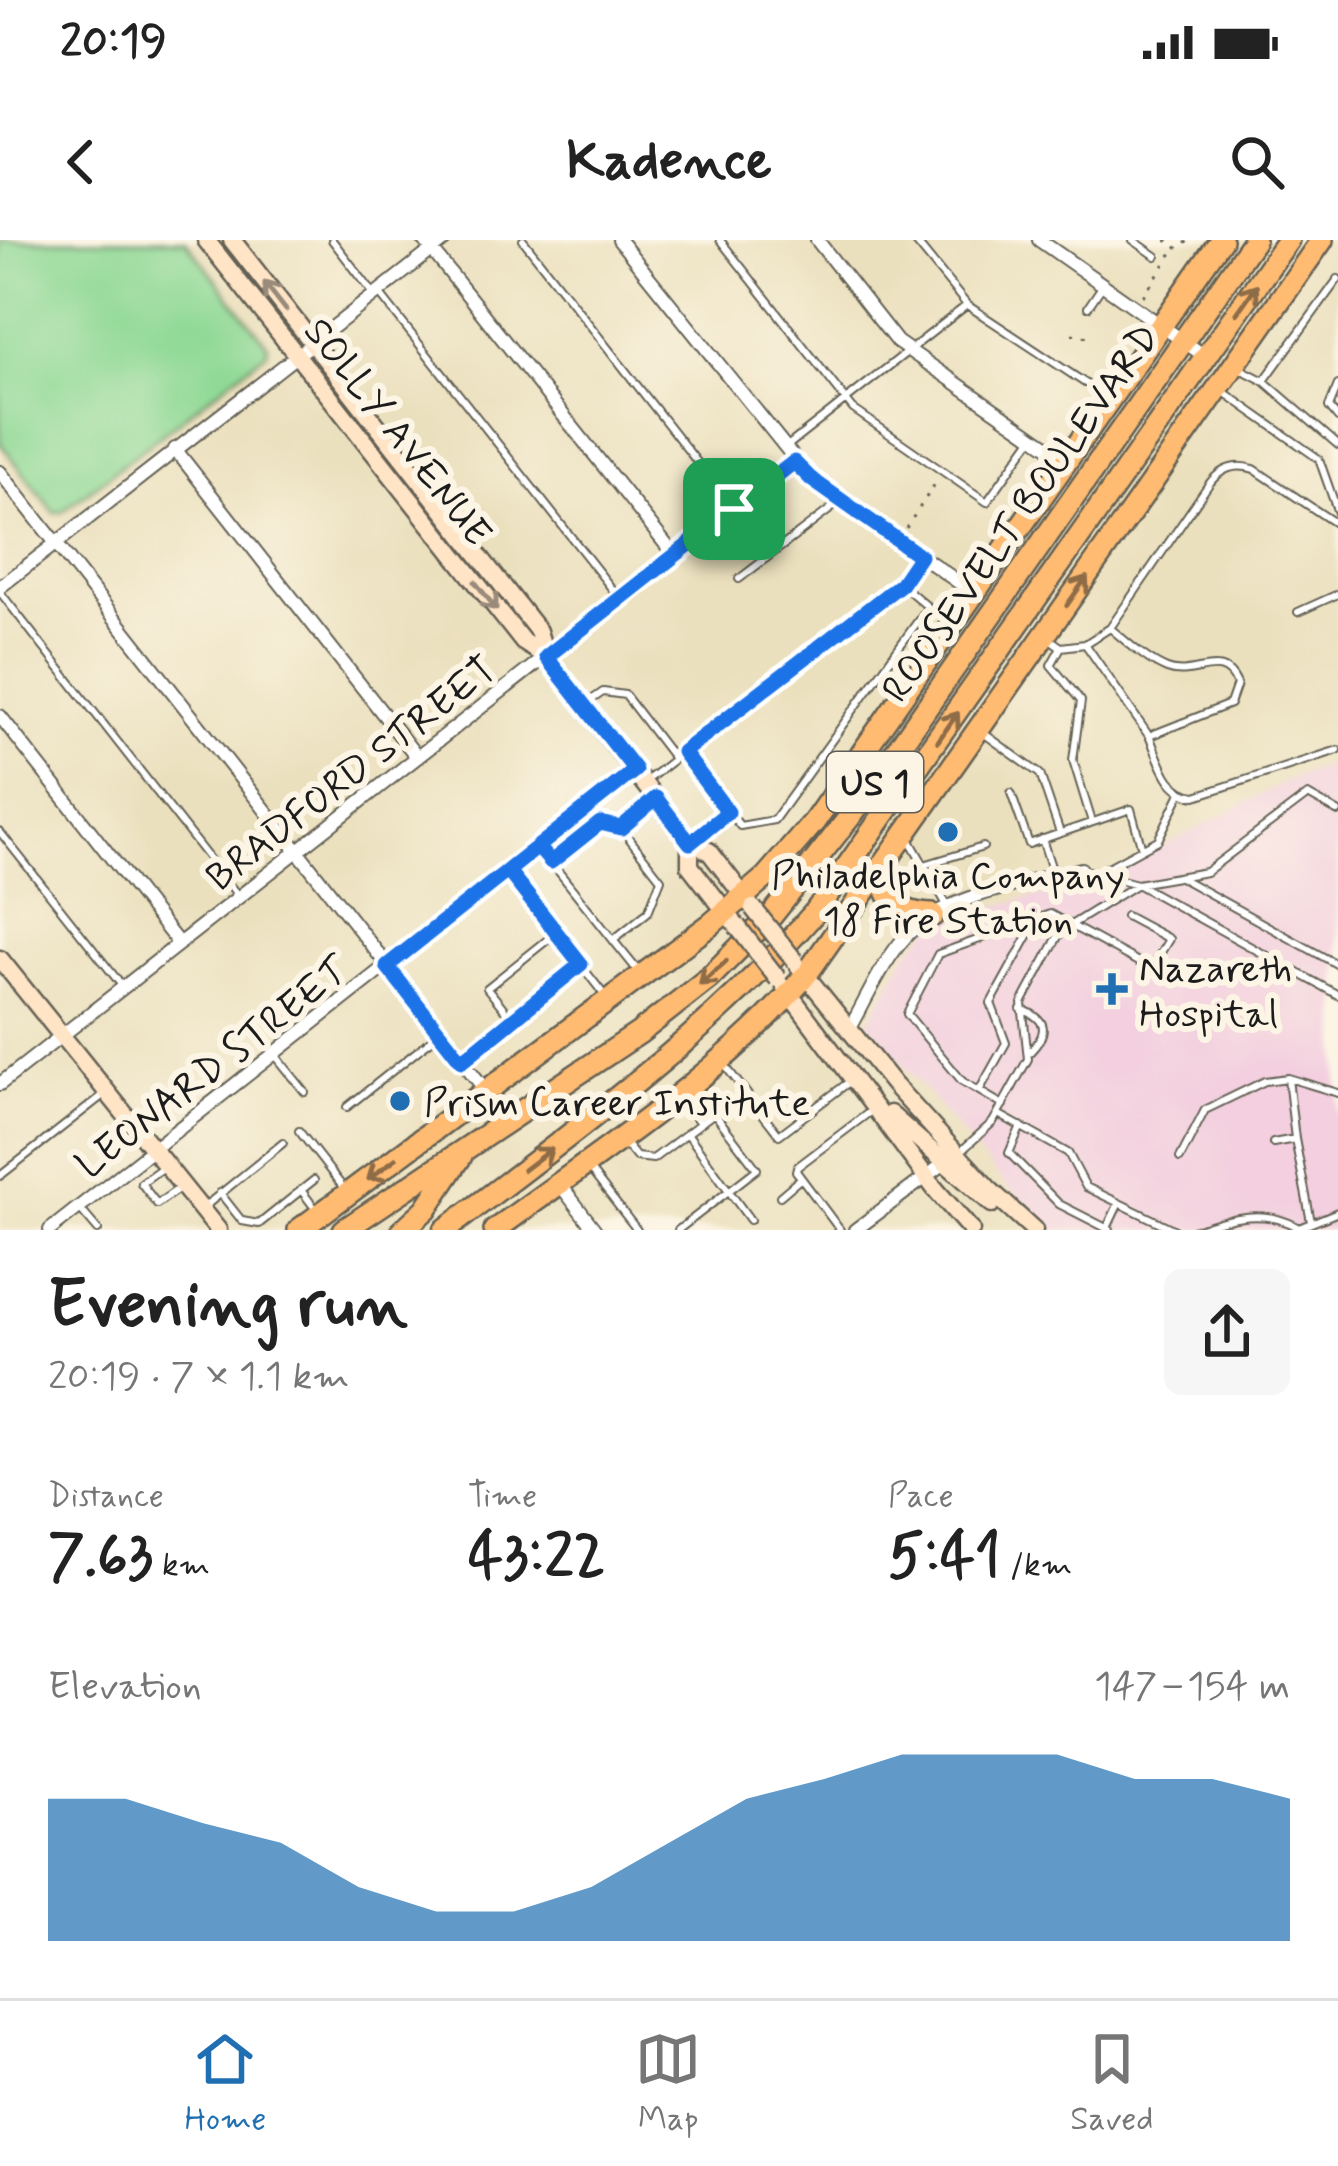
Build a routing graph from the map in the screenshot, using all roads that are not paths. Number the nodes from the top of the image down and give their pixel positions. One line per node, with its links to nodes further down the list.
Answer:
1 (206, 240): 25 (main road, SOLLY AVENUE)
2 (232, 240): 25 (main road, SOLLY AVENUE, one-way to 2)
3 (332, 240): 20 (lane)
4 (445, 240): 16 (street)
5 (523, 240): 44 (lane)
6 (619, 240): 39 (street)
7 (720, 240): 33 (lane)
8 (817, 240): 26 (street)
9 (914, 240): 21 (lane)
10 (1039, 240): 19 (street)
11 (1133, 240): 17 (lane)
12 (1221, 240): 23 (highway, ROOSEVELT BOULEVARD / US 1)
13 (1254, 240): 24 (highway, ROOSEVELT BOULEVARD / US 1)
14 (1288, 240): 27 (highway, ROOSEVELT BOULEVARD / US 1, one-way to 14)
15 (1322, 240): 28 (highway, US 1)
16 (428, 245): 20 (street); 48 (street)
17 (1156, 256)
18 (1338, 279): 29 (lane)
19 (1103, 285): 22 (lane); 23 (street)
20 (375, 292): 25 (street); 55 (lane)
21 (967, 305): 26 (lane); 30 (lane)
22 (1088, 307)
23 (1161, 326): 24 (street); 40 (highway, ROOSEVELT BOULEVARD / US 1)
24 (1183, 341): 27 (street); 141 (highway, ROOSEVELT BOULEVARD / US 1, one-way to 141)
25 (304, 348): 38 (street); 60 (main road, SOLLY AVENUE)
26 (910, 352): 33 (lane); 36 (street)
27 (1206, 357): 179 (highway, ROOSEVELT BOULEVARD / US 1, one-way to 27)
28 (1234, 365): 29 (lane); 32 (highway, US 1)
29 (1264, 381): 35 (lane)
30 (1085, 383)
31 (1338, 386): 34 (lane)
32 (1218, 388): 45 (lane); 58 (highway, US 1, one-way to 32)
33 (846, 401): 36 (lane); 39 (lane)
34 (1337, 418): 35 (lane)
35 (1324, 433): 37 (lane)
36 (1033, 437): 40 (street)
37 (1338, 445)
38 (175, 449): 47 (street); 67 (street)
39 (783, 449): 41 (street)
40 (1067, 460): 53 (highway, ROOSEVELT BOULEVARD / US 1)
41 (794, 462): 43 (street); 44 (street, BRADFORD STREET)
42 (0, 472): 47 (street)
43 (842, 501): 49 (street); 50 (lane)
44 (734, 509): 48 (street, BRADFORD STREET)
45 (1338, 513)
46 (1338, 525): 57 (lane)
47 (55, 542): 52 (street); 85 (street)
48 (675, 556): 55 (street, BRADFORD STREET)
49 (920, 556): 51 (lane); 53 (street)
50 (739, 579)
51 (901, 584): 66 (lane); 73 (lane)
52 (0, 590): 95 (lane)
53 (974, 593): 96 (highway, ROOSEVELT BOULEVARD / US 1)
54 (1338, 594): 56 (lane)
55 (620, 599): 60 (street, BRADFORD STREET)
56 (1298, 612)
57 (1109, 628): 59 (lane); 64 (lane)
58 (1053, 642): 59 (lane); 63 (highway, US 1); 75 (lane)
59 (1085, 644): 64 (lane)
60 (546, 657): 61 (main road, SOLLY AVENUE); 67 (street, BRADFORD STREET)
61 (584, 705): 68 (lane); 69 (main road, SOLLY AVENUE)
62 (0, 716): 104 (street)
63 (979, 730): 78 (lane); 79 (highway, US 1)
64 (1149, 736): 70 (lane)
65 (1338, 750): 70 (lane)
66 (683, 752): 68 (lane); 73 (lane)
67 (417, 758): 85 (street, BRADFORD STREET)
68 (674, 759): 69 (lane)
69 (639, 776): 72 (main road, SOLLY AVENUE); 82 (street, LEONARD STREET)
70 (1181, 793): 84 (lane)
71 (1011, 794): 80 (lane)
72 (656, 798): 76 (lane); 81 (main road, SOLLY AVENUE)
73 (728, 812): 81 (lane)
74 (1338, 812): 93 (lane)
75 (1092, 823): 78 (lane); 84 (lane)
76 (621, 828): 86 (lane); 103 (lane)
77 (0, 832): 111 (lane)
78 (1060, 833): 80 (lane)
79 (906, 834): 87 (highway, US 1); 88 (lane)
80 (1042, 839): 92 (lane)
81 (690, 843): 96 (main road, SOLLY AVENUE); 100 (main road, SOLLY AVENUE)
82 (538, 847): 86 (lane); 90 (street, LEONARD STREET)
83 (983, 847): 88 (lane)
84 (1142, 849): 91 (lane)
85 (297, 852): 95 (street, BRADFORD STREET); 108 (street)
86 (551, 862): 103 (lane)
87 (886, 862): 97 (highway); 109 (highway, US 1)
88 (924, 865): 97 (lane)
89 (1082, 869): 91 (lane); 92 (street)
90 (508, 871): 102 (lane); 108 (street, LEONARD STREET)
91 (1098, 873): 94 (lane)
92 (1054, 876): 97 (street)
93 (1178, 877): 94 (lane); 107 (lane)
94 (1137, 884): 101 (lane); 113 (lane)
95 (239, 897): 104 (street, BRADFORD STREET)
96 (749, 902): 100 (highway, ROOSEVELT BOULEVARD / US 1); 109 (main road, SOLLY AVENUE, bridge)
97 (941, 911): 117 (street)
98 (1126, 916): 101 (lane)
99 (1038, 918): 101 (lane); 128 (lane); 128 (lane)
100 (731, 919): 110 (highway, ROOSEVELT BOULEVARD / US 1); 112 (main road, SOLLY AVENUE, bridge)
101 (1069, 924): 115 (lane)
102 (556, 933): 106 (lane); 116 (lane)
103 (613, 940): 110 (lane)
104 (179, 944): 111 (street, BRADFORD STREET)
105 (0, 959): 119 (main road)
106 (581, 964): 114 (lane); 116 (lane)
107 (1338, 965)
108 (387, 966): 118 (street); 120 (street, LEONARD STREET)
109 (801, 968): 112 (highway, US 1); 117 (main road, SOLLY AVENUE)
110 (642, 976): 114 (highway, ROOSEVELT BOULEVARD / US 1)
111 (123, 987): 119 (street, BRADFORD STREET)
112 (784, 987): 123 (highway, US 1); 126 (main road, SOLLY AVENUE)
113 (1338, 995)
114 (609, 1000): 127 (highway, ROOSEVELT BOULEVARD / US 1)
115 (1021, 1010): 121 (lane); 121 (lane)
116 (512, 1020): 122 (lane)
117 (849, 1030): 146 (main road, SOLLY AVENUE)
118 (440, 1033): 122 (street); 134 (lane)
119 (62, 1036): 125 (street, BRADFORD STREET); 130 (main road)
120 (274, 1053): 129 (lane); 145 (street, LEONARD STREET)
121 (1029, 1053): 135 (lane)
122 (462, 1061): 127 (street)
123 (721, 1061): 126 (lane); 132 (highway, US 1)
124 (1288, 1078): 131 (lane); 142 (lane); 147 (lane)
125 (0, 1084)
126 (859, 1084): 133 (main road); 146 (main road)
127 (486, 1091): 159 (highway, ROOSEVELT BOULEVARD / US 1, one-way to 159)
128 (980, 1091): 135 (lane)
129 (305, 1092)
130 (106, 1093): 145 (main road); 150 (lane)
131 (1338, 1093)
132 (678, 1094): 136 (lane); 140 (highway, US 1)
133 (876, 1107): 151 (main road); 152 (lane)
134 (346, 1108)
135 (1000, 1109): 137 (lane); 146 (lane)
136 (700, 1123): 139 (lane); 157 (lane)
137 (1021, 1126): 161 (lane); 171 (lane)
138 (299, 1131): 159 (lane)
139 (687, 1133): 140 (lane); 157 (lane)
140 (620, 1137): 148 (highway, US 1)
141 (479, 1139): 177 (highway, ROOSEVELT BOULEVARD / US 1); 178 (highway)
142 (1294, 1139): 144 (lane); 167 (lane)
143 (284, 1143): 158 (lane)
144 (1273, 1143)
145 (152, 1148): 149 (main road); 162 (street, LEONARD STREET)
146 (952, 1158): 151 (street); 168 (main road)
147 (1180, 1158)
148 (585, 1163): 154 (highway, US 1); 182 (lane)
149 (166, 1165): 155 (main road); 155 (lane)
150 (0, 1176)
151 (926, 1177): 169 (street); 185 (main road)
152 (801, 1178): 160 (lane); 184 (lane)
153 (314, 1180): 156 (lane)
154 (559, 1183): 180 (highway, US 1); 181 (street)
155 (182, 1186): 163 (main road)
156 (301, 1190): 158 (lane); 165 (lane)
157 (729, 1191): 166 (lane); 183 (lane)
158 (220, 1193): 163 (lane)
159 (348, 1194): 165 (highway, ROOSEVELT BOULEVARD / US 1)
160 (780, 1196)
161 (1118, 1204): 170 (lane); 171 (lane)
162 (79, 1208): 173 (street, LEONARD STREET); 174 (lane)
163 (201, 1209): 175 (main road)
164 (1338, 1212): 167 (lane)
165 (320, 1215): 176 (highway, ROOSEVELT BOULEVARD / US 1)
166 (750, 1220)
167 (1311, 1222): 172 (lane)
168 (1029, 1226)
169 (864, 1228)
170 (1164, 1228): 186 (lane)
171 (1108, 1229)
172 (1297, 1229): 187 (lane)
173 (50, 1230)
174 (98, 1230)
175 (218, 1230)
176 (299, 1230)
177 (344, 1230)
178 (403, 1230)
179 (445, 1230)
180 (495, 1230)
181 (595, 1230)
182 (637, 1230)
183 (678, 1230)
184 (840, 1230)
185 (971, 1230)
186 (1175, 1230)
187 (1195, 1230)

